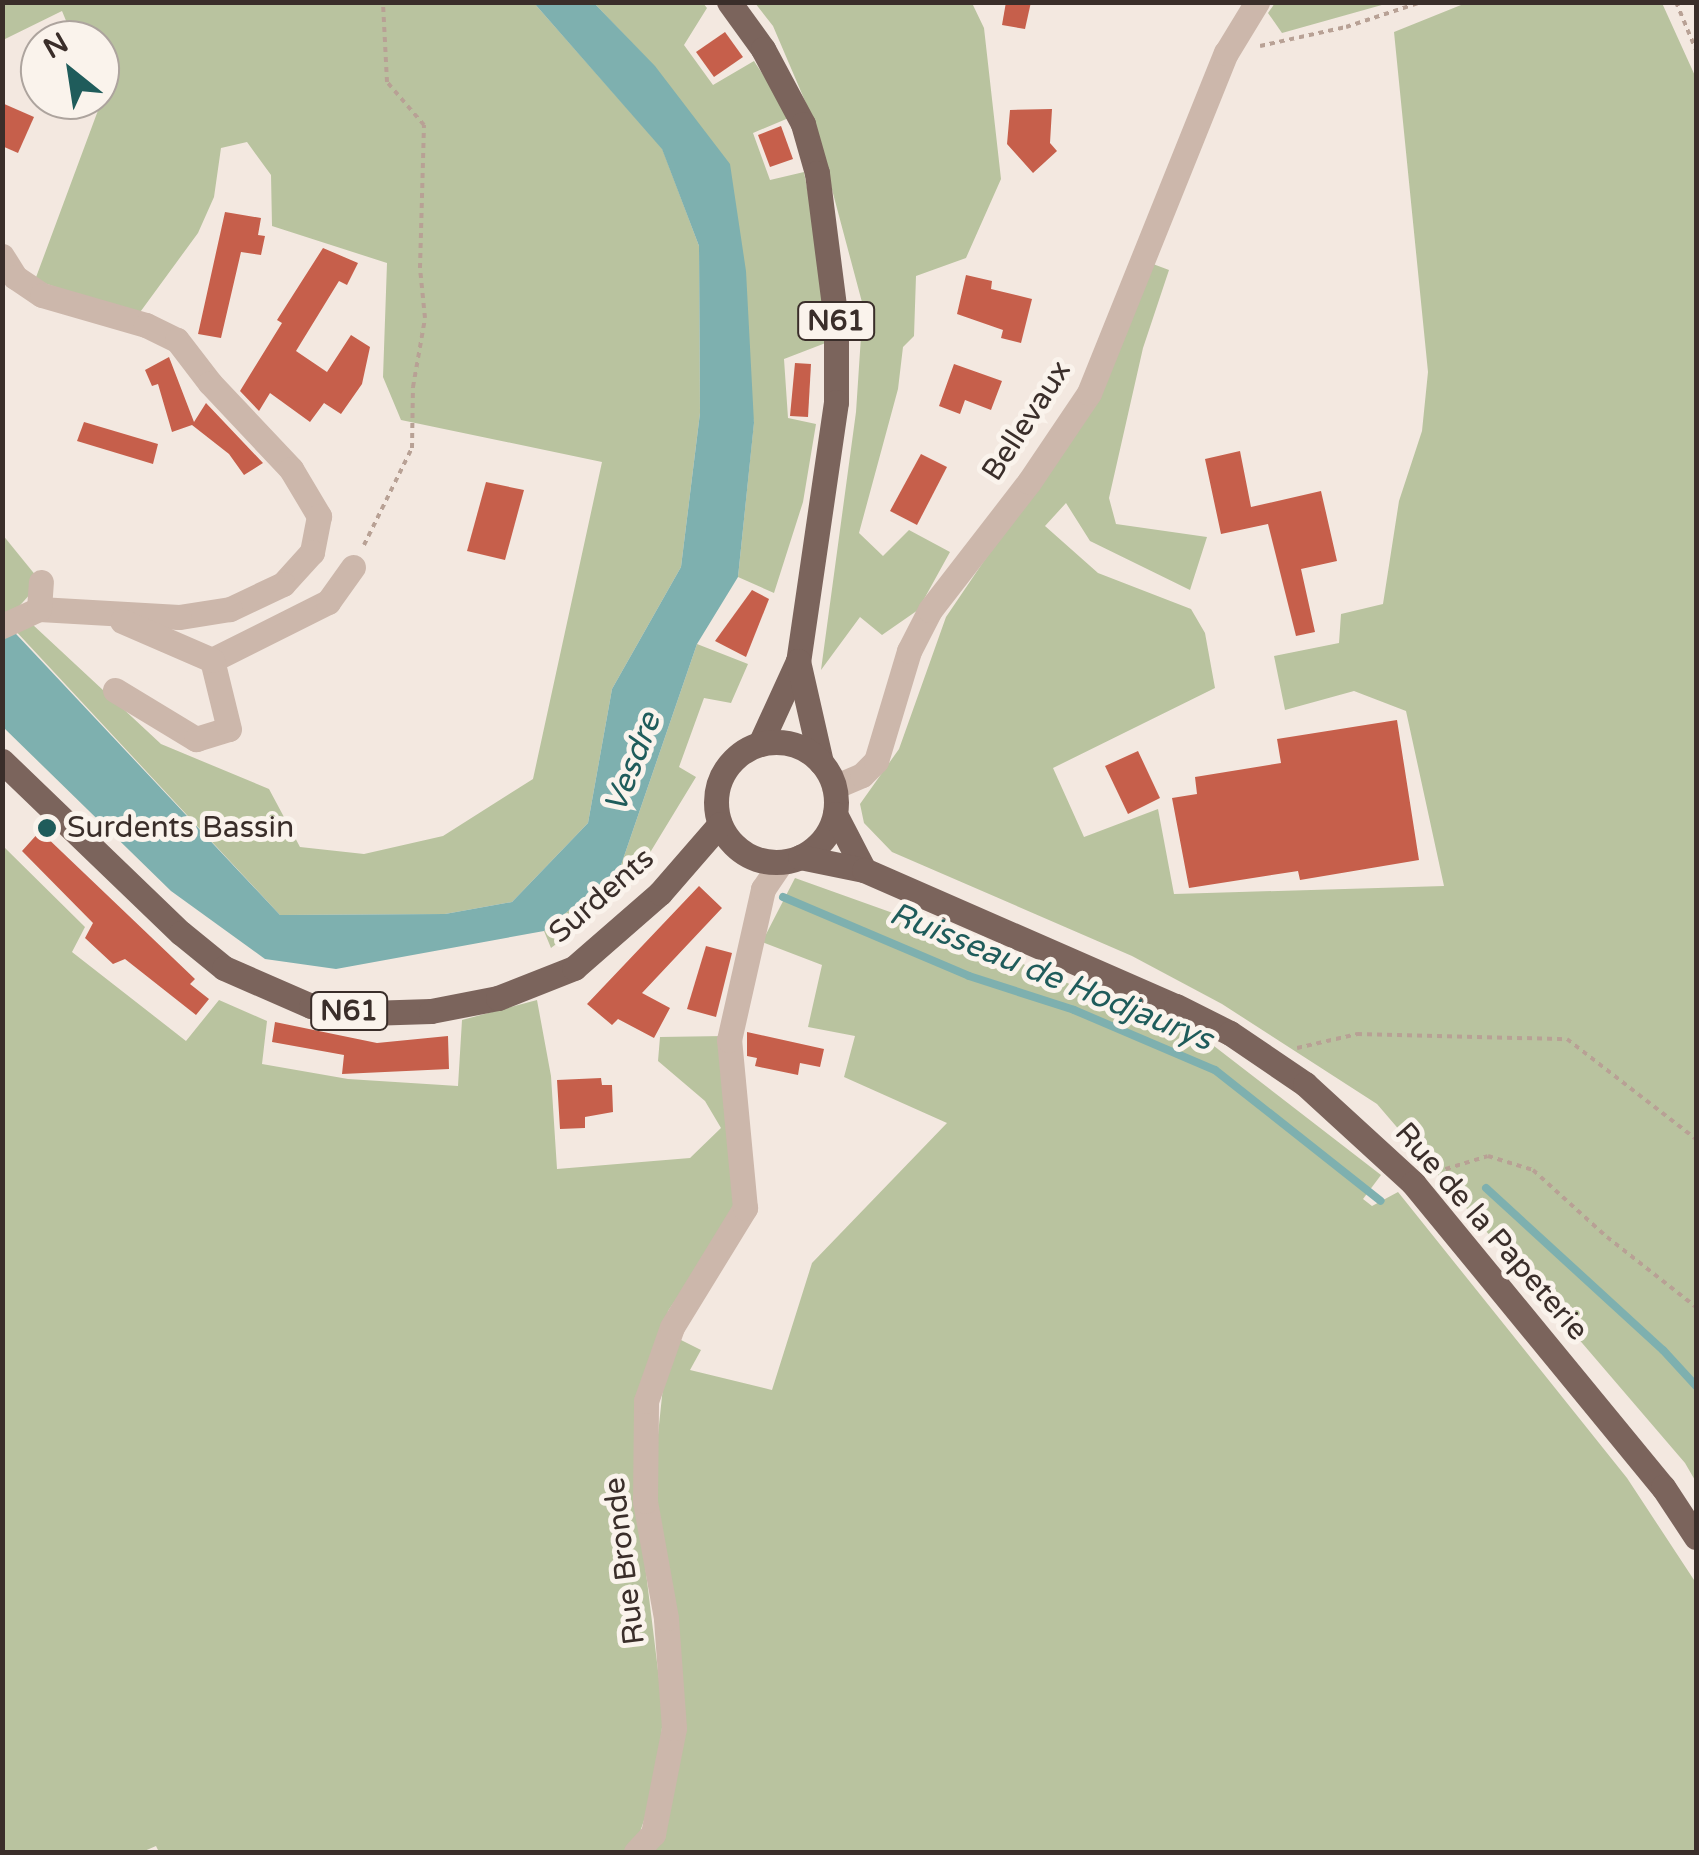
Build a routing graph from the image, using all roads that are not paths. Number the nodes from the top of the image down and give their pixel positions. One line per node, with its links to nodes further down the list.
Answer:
1 (728, 2): 12 (main road, N61)
2 (1257, 2): 17 (street, Bellevaux)
3 (2, 256): 5 (street)
4 (353, 567): 7 (street)
5 (294, 571): 7 (street); 9 (street)
6 (41, 582): 8 (street)
7 (328, 602): 11 (street)
8 (40, 609): 9 (street); 10 (street)
9 (108, 615): 11 (street)
10 (5, 624)
11 (212, 660): 13 (street)
12 (798, 661): 14 (main road, N61); 16 (main road, N61)
13 (115, 690)
14 (760, 744): 16 (main road); 19 (main road, N61)
15 (2, 761): 19 (main road, Surdents / N61)
16 (822, 762): 17 (main road, N61)
17 (834, 787): 18 (main road, N61)
18 (835, 814): 20 (main road); 21 (main road)
19 (720, 824): 20 (main road)
20 (790, 860): 21 (main road, Rue de la Papeterie); 23 (street, Rue Bronde)
21 (864, 870): 22 (main road, Rue de la Papeterie)
22 (1696, 1536)
23 (636, 1852)

